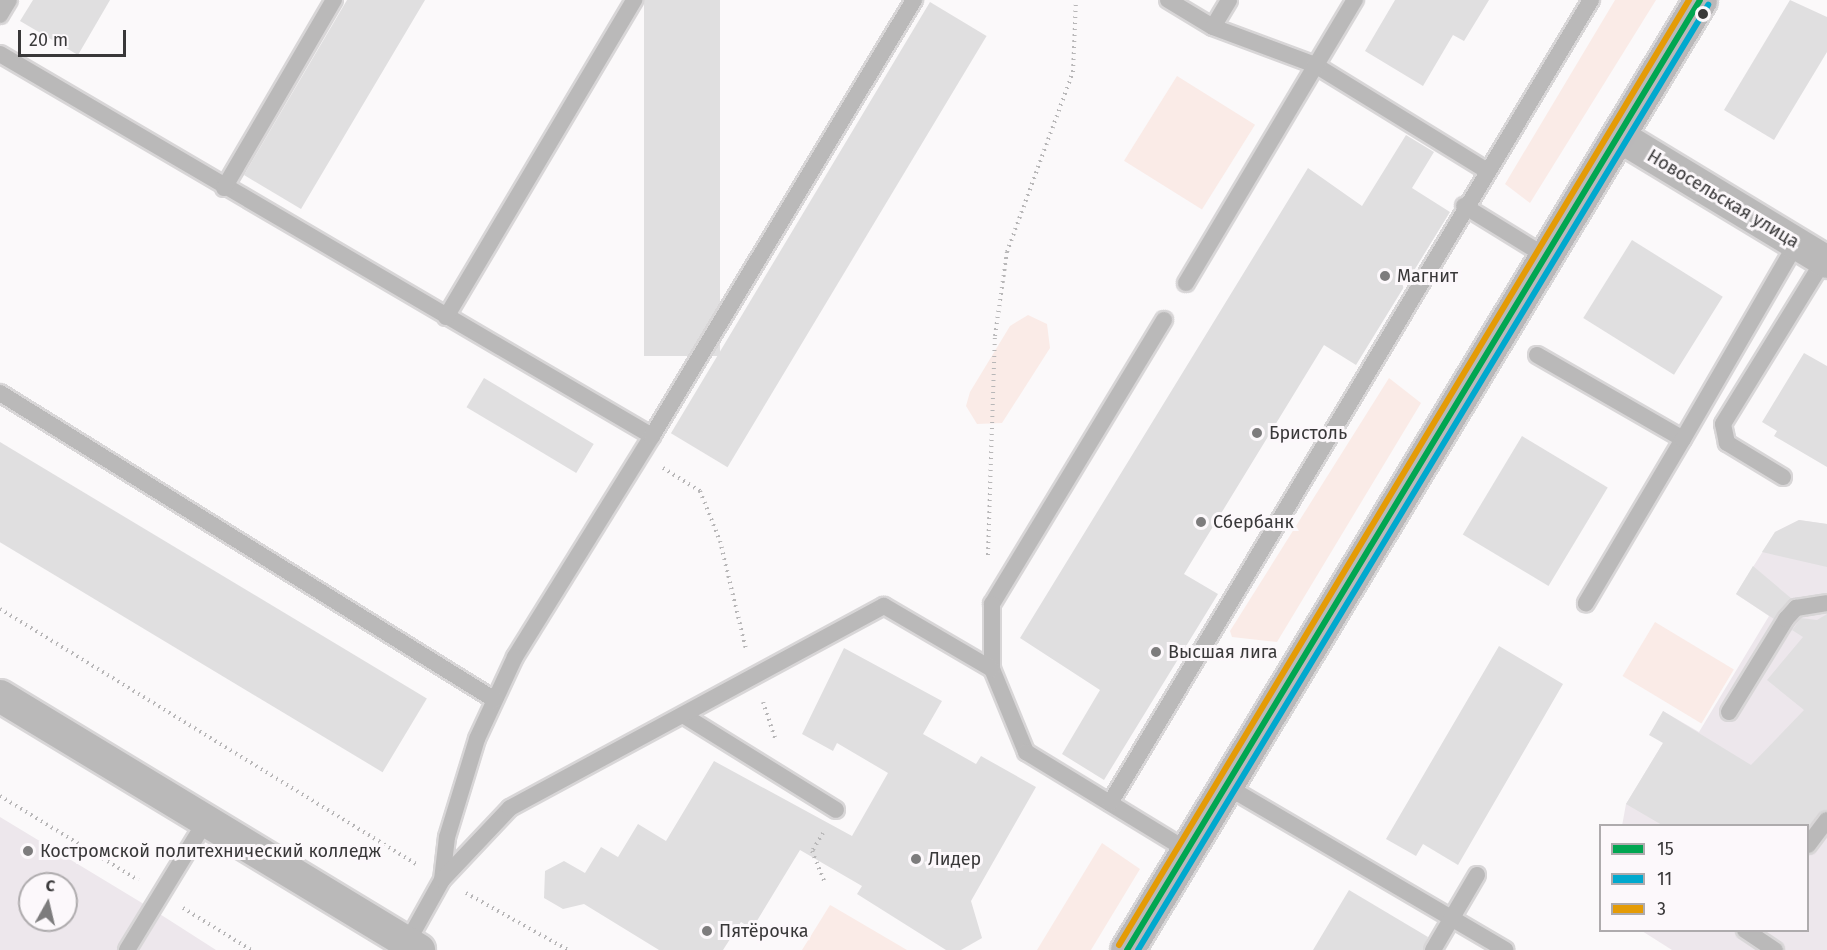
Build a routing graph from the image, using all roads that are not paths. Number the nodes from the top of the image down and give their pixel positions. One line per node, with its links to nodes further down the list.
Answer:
1 (9, 0): 10 (lane)
2 (334, 0): 16 (lane)
3 (634, 0): 22 (lane)
4 (914, 0): 26 (lane)
5 (1168, 0): 11 (lane)
6 (1229, 0): 11 (lane)
7 (1355, 0): 13 (lane)
8 (1591, 0): 15 (lane)
9 (1700, 0): 14 (main road)
10 (0, 15)
11 (1213, 27): 13 (lane)
12 (0, 54): 16 (lane)
13 (1315, 65): 15 (lane); 21 (lane)
14 (1619, 136): 18 (street, Новосельская улица); 19 (main road)
15 (1486, 170): 17 (lane)
16 (224, 188): 22 (lane)
17 (1464, 206): 19 (lane); 37 (lane)
18 (1796, 244): 20 (street, Новосельская улица); 27 (lane)
19 (1547, 257): 36 (main road)
20 (1825, 261): 28 (lane)
21 (1186, 283)
22 (446, 317): 26 (lane)
23 (1164, 320): 31 (lane)
24 (1537, 355): 27 (lane)
25 (0, 393): 33 (lane)
26 (652, 436): 33 (lane)
27 (1683, 439): 29 (lane)
28 (1783, 477)
29 (1586, 603)
30 (1827, 603): 34 (lane)
31 (992, 669): 35 (lane); 37 (lane)
32 (0, 696): 39 (street)
33 (495, 700): 44 (lane)
34 (1729, 712)
35 (683, 715): 38 (lane); 44 (lane)
36 (1226, 786): 42 (main road); 45 (lane)
37 (1110, 803): 42 (lane)
38 (836, 810)
39 (207, 819): 47 (street); 48 (lane)
40 (1827, 820): 41 (lane)
41 (1809, 844)
42 (1188, 850): 49 (main road)
43 (1478, 875): 45 (lane)
44 (442, 880): 47 (lane)
45 (1451, 919): 50 (lane); 51 (lane)
46 (1752, 932): 52 (lane)
47 (413, 946)
48 (127, 950)
49 (1127, 950)
50 (1433, 950)
51 (1506, 950)
52 (1775, 950)

